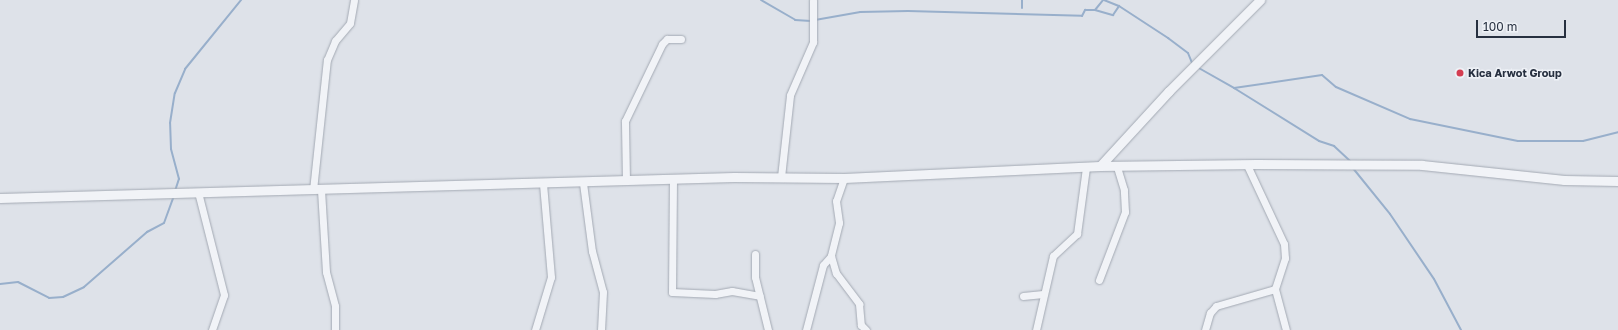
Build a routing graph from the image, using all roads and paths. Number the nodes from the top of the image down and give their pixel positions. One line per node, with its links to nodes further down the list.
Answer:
1 (354, 0): 16 (street)
2 (813, 0): 9 (street)
3 (1260, 0): 6 (street)
4 (681, 38): 12 (street)
5 (1246, 164): 7 (street); 13 (street); 22 (street)
6 (1100, 166): 7 (street); 8 (street)
7 (1117, 166): 21 (street)
8 (1086, 168): 10 (street); 23 (street)
9 (781, 177): 10 (street); 11 (street)
10 (844, 178): 20 (street)
11 (673, 179): 12 (street); 24 (street)
12 (626, 181): 14 (street)
13 (1618, 181)
14 (583, 183): 15 (street); 29 (street)
15 (542, 184): 16 (street); 28 (street)
16 (317, 190): 17 (street); 27 (street)
17 (198, 192): 18 (street); 26 (street)
18 (0, 198)
19 (755, 254): 24 (street)
20 (831, 256): 31 (street); 32 (street)
21 (1098, 280)
22 (1275, 289): 34 (street); 35 (street)
23 (1043, 294): 25 (street); 33 (street)
24 (760, 296): 30 (street)
25 (1023, 296)
26 (212, 330)
27 (335, 330)
28 (535, 330)
29 (601, 330)
30 (768, 330)
31 (806, 330)
32 (866, 330)
33 (1036, 330)
34 (1205, 330)
35 (1286, 330)

